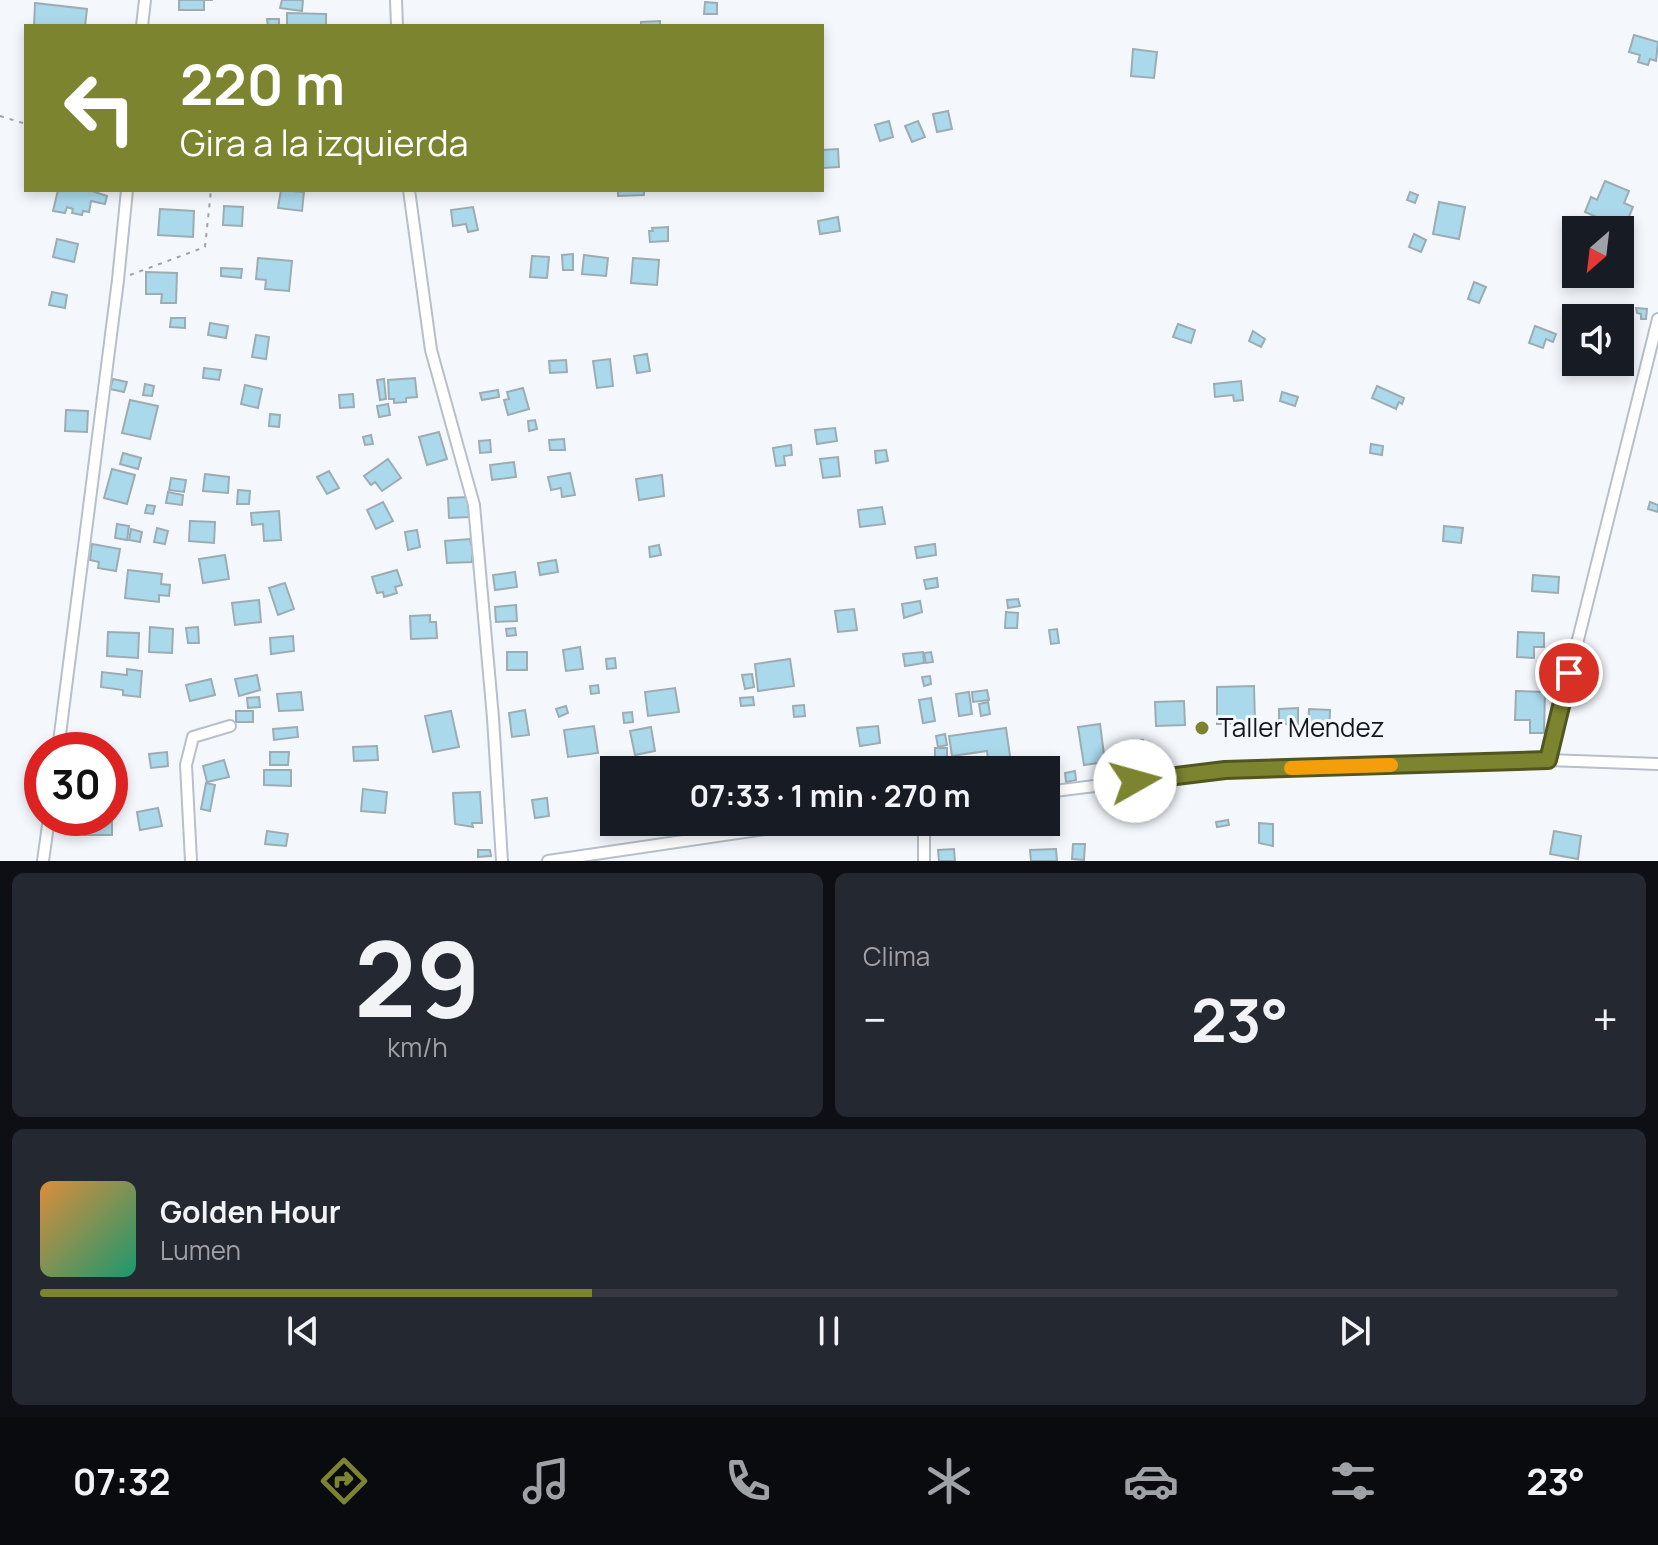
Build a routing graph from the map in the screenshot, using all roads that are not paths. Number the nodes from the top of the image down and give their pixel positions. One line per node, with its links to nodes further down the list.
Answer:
1 (145, 0): 3 (street)
2 (396, 0): 4 (street)
3 (142, 24)
4 (397, 24)
5 (127, 192): 9 (street)
6 (409, 192): 18 (street)
7 (1658, 319): 10 (street)
8 (230, 726): 17 (street)
9 (60, 732)
10 (1548, 760): 11 (street); 12 (street)
11 (1658, 764)
12 (1060, 790)
13 (46, 836): 16 (street)
14 (717, 836): 19 (street)
15 (924, 836): 20 (street)
16 (43, 861)
17 (191, 861)
18 (502, 861)
19 (548, 861)
20 (924, 861)

